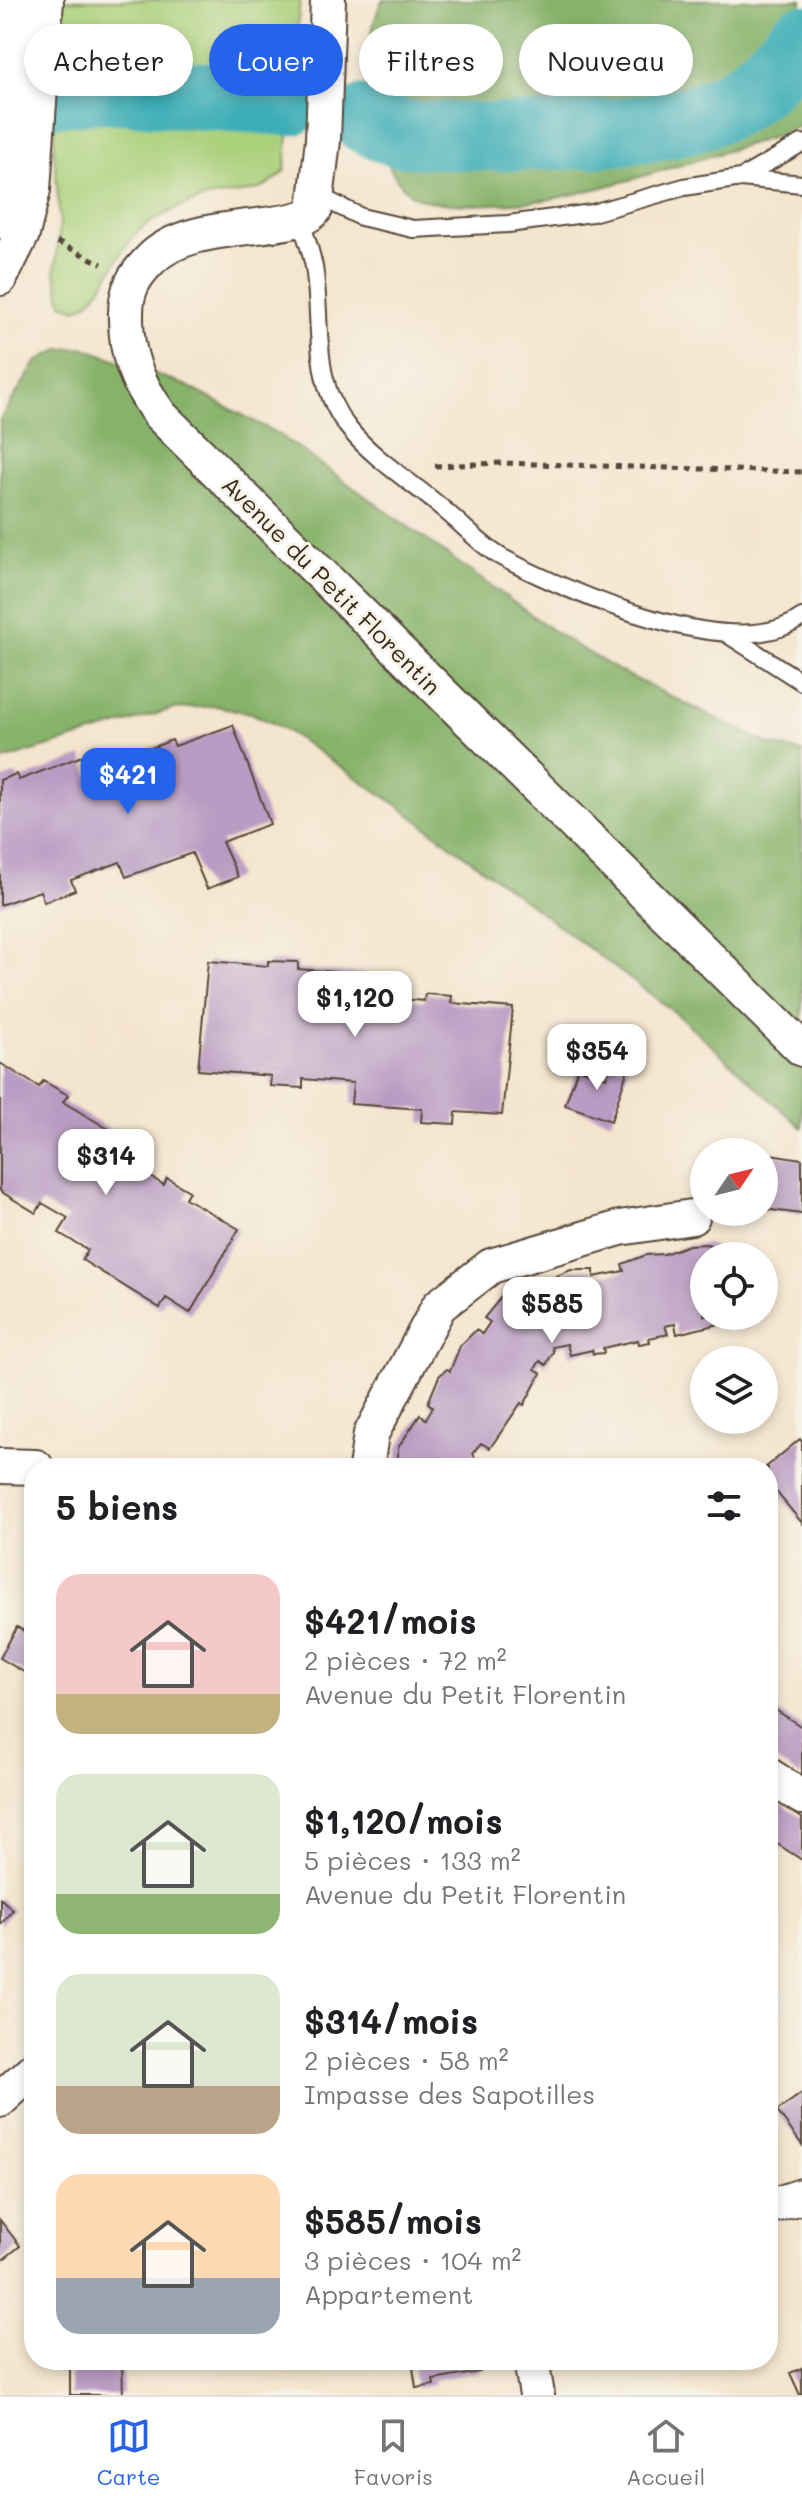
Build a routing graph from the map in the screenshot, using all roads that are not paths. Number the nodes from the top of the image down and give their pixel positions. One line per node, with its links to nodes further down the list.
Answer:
1 (46, 0): 3 (street)
2 (333, 7): 7 (street)
3 (22, 28): 8 (main road)
4 (802, 143): 5 (lane)
5 (741, 178): 6 (lane); 7 (lane)
6 (802, 184)
7 (309, 207): 11 (lane); 13 (street, Avenue du Petit Florentin)
8 (11, 225): 9 (street)
9 (0, 278)
10 (802, 617): 11 (lane)
11 (727, 634): 12 (lane)
12 (802, 682)
13 (802, 1049)
14 (690, 1217): 15 (street)
15 (367, 1458)
16 (0, 1466): 17 (street)
17 (24, 1467)
18 (778, 1781): 19 (street)
19 (802, 1797)
20 (24, 2078): 21 (street)
21 (0, 2100)
22 (802, 2196): 23 (street)
23 (778, 2204)
24 (533, 2370): 25 (street)
25 (537, 2395)

